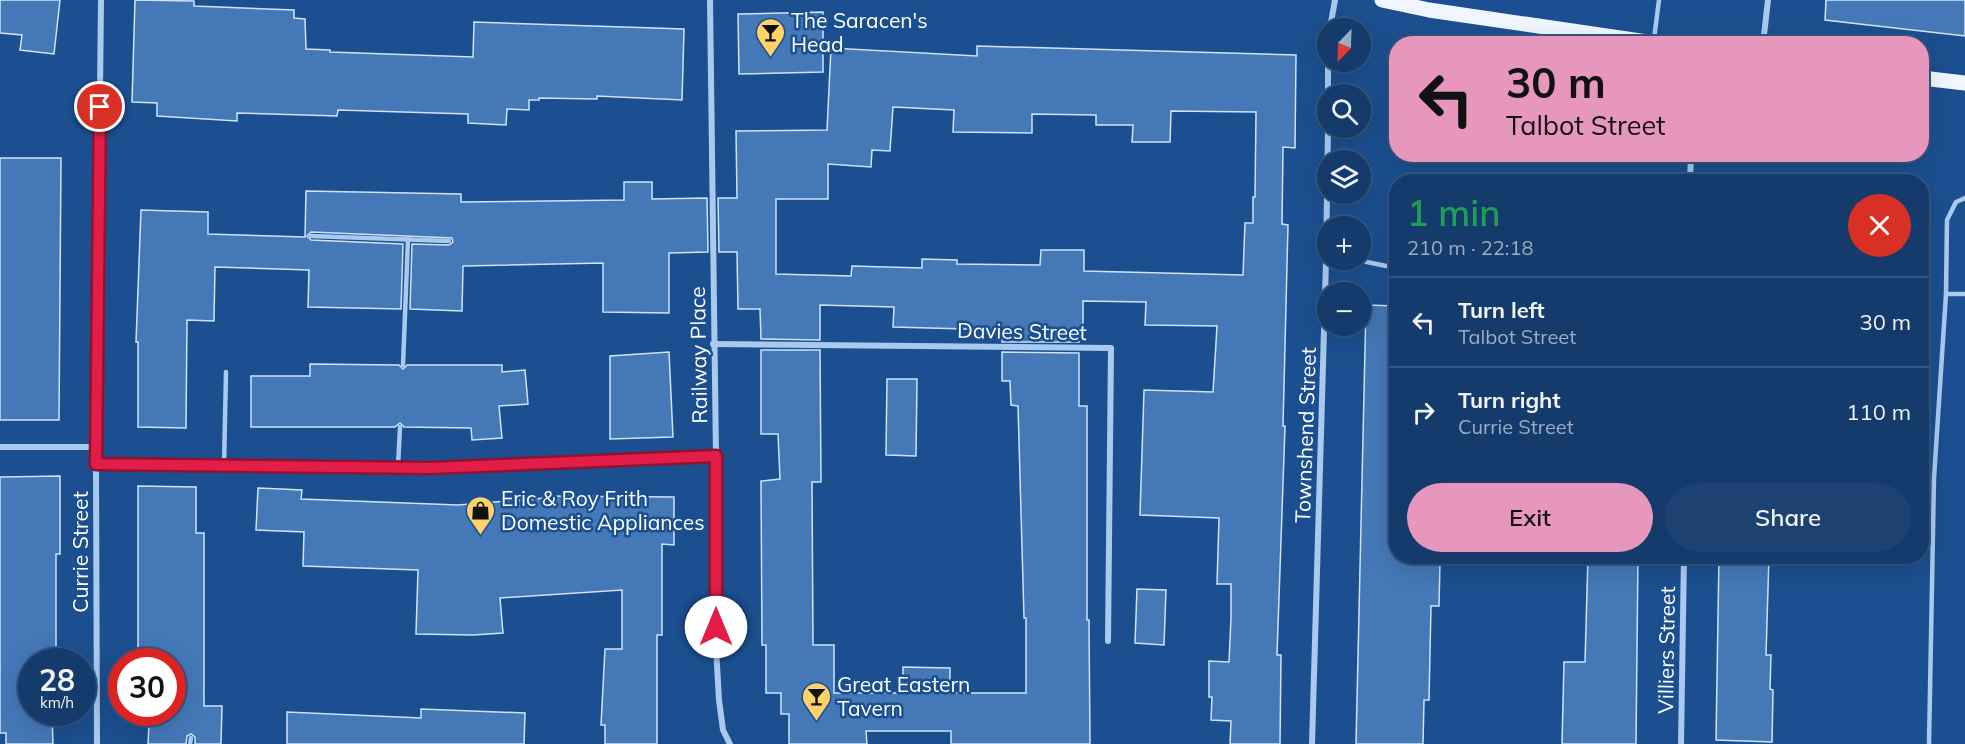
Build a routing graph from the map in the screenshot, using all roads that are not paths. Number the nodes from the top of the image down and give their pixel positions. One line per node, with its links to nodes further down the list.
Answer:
1 (100, 0): 29 (street, Currie Street)
2 (710, 0): 24 (street, Railway Place)
3 (1335, 0): 7 (street)
4 (1382, 0): 8 (main road)
5 (1659, 0): 9 (lane)
6 (1768, 0): 10 (street)
7 (1332, 18)
8 (1609, 36)
9 (1658, 36)
10 (1764, 36)
11 (1929, 79): 12 (main road)
12 (1965, 83)
13 (1328, 138): 15 (street, Townshend Street)
14 (1965, 198): 22 (lane)
15 (1327, 216)
16 (311, 236): 17 (lane)
17 (408, 239): 18 (lane); 25 (lane)
18 (449, 241)
19 (1371, 263): 20 (lane)
20 (1389, 267)
21 (1326, 270): 38 (street, Townshend Street)
22 (1946, 294): 23 (lane); 40 (lane)
23 (1965, 294)
24 (714, 344): 30 (street, Railway Place); 35 (street, Davies Street)
25 (403, 365)
26 (226, 372): 32 (lane)
27 (400, 427): 33 (lane)
28 (0, 447): 29 (street)
29 (96, 447): 31 (street, Currie Street)
30 (716, 456): 33 (street); 37 (street, Railway Place)
31 (96, 464): 32 (street); 36 (street, Currie Street)
32 (224, 466): 33 (street)
33 (398, 467)
34 (1684, 564): 39 (street, Villiers Street)
35 (1108, 641)
36 (97, 744)
37 (730, 744)
38 (1312, 744)
39 (1681, 744)
40 (1929, 744)

